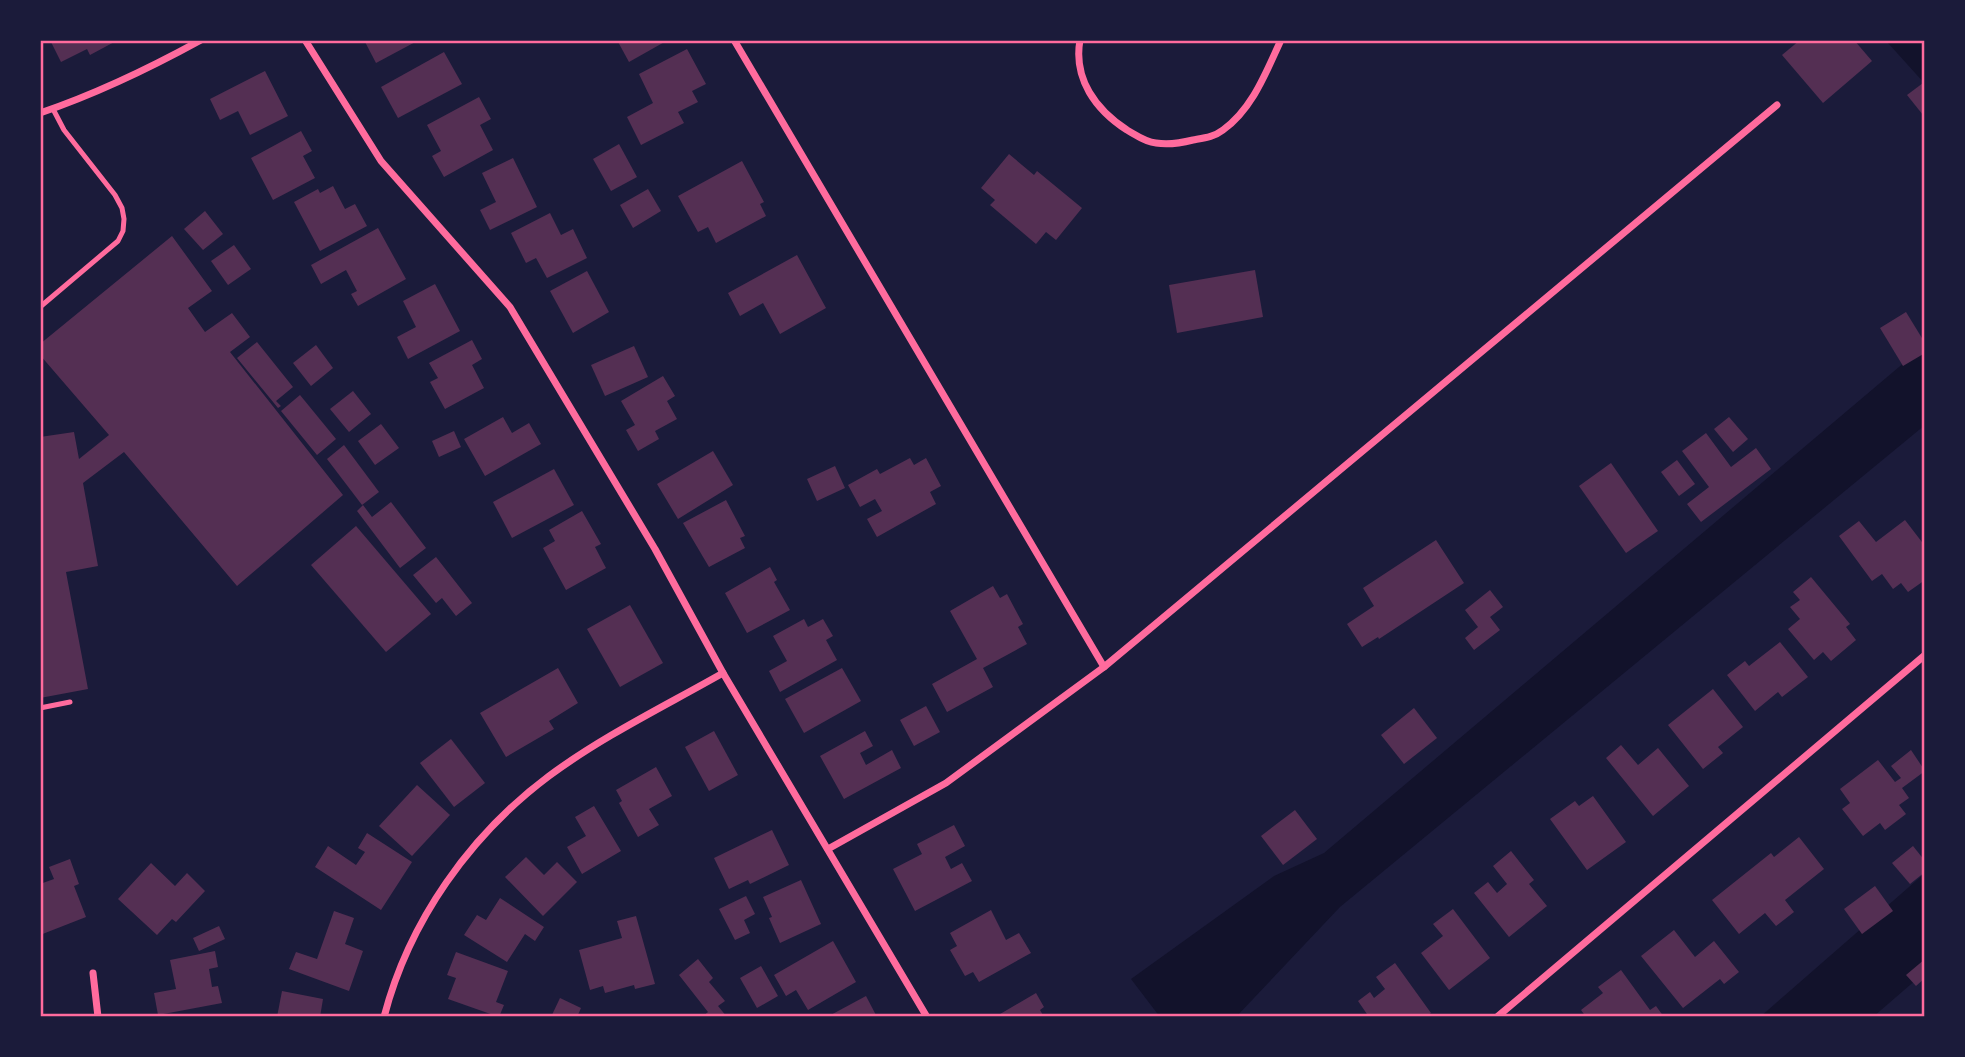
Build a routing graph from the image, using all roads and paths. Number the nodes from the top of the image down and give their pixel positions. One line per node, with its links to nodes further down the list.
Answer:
1 (201, 40): 7 (street)
2 (306, 40): 12 (street)
3 (734, 40): 11 (street)
4 (1080, 40): 5 (street)
5 (1280, 40)
6 (1777, 105): 11 (street)
7 (52, 108): 8 (street); 9 (lane)
8 (40, 113)
9 (40, 307)
10 (1925, 655): 20 (street)
11 (1104, 667): 15 (street)
12 (723, 673): 15 (street); 18 (street)
13 (70, 702): 14 (lane)
14 (40, 708)
15 (828, 849): 19 (street)
16 (93, 972): 17 (street)
17 (98, 1017)
18 (384, 1017)
19 (927, 1017)
20 (1497, 1017)

